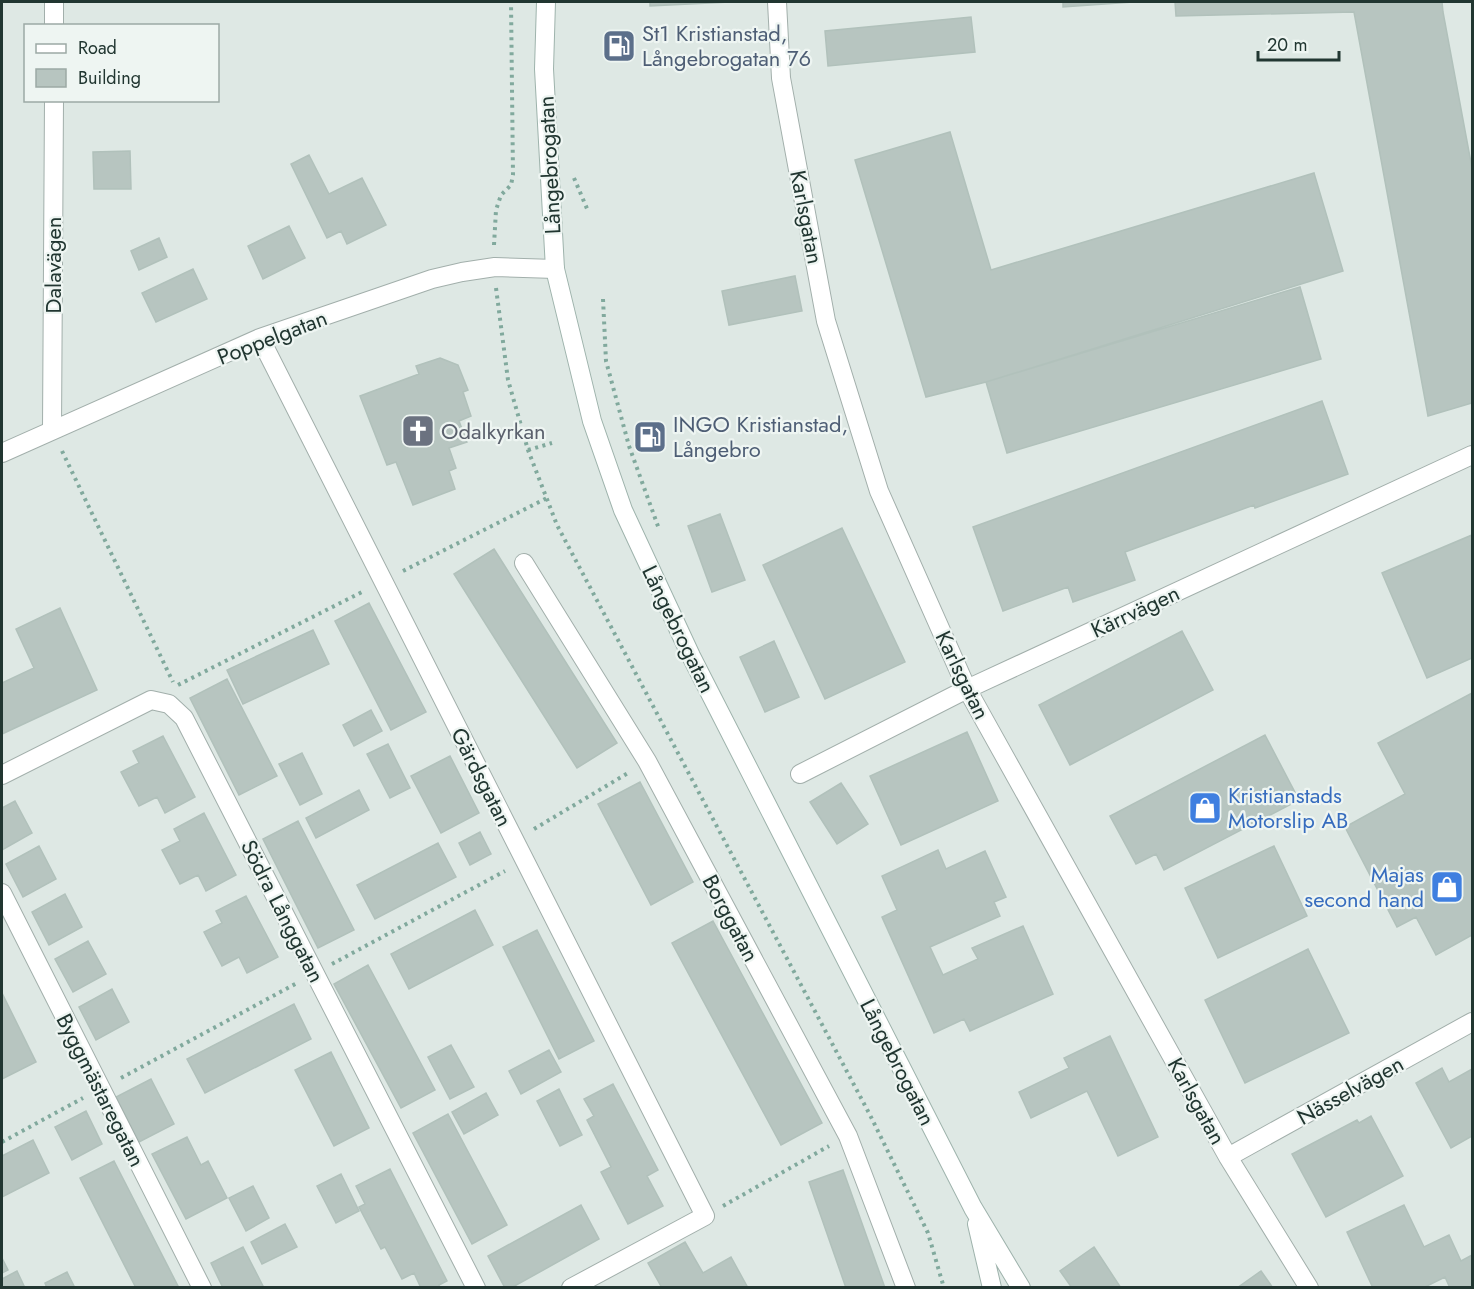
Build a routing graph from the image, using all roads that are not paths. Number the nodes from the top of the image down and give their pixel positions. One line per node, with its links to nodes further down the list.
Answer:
1 (54, 2): 4 (street)
2 (546, 2): 6 (street, Långebrogatan)
3 (777, 2): 12 (street, Karlsgatan)
4 (54, 24)
5 (54, 102): 8 (street, Dalavägen)
6 (555, 269): 7 (street, Poppelgatan); 18 (street, Långebrogatan)
7 (260, 338): 8 (street, Poppelgatan); 21 (street, Gärdsgatan)
8 (52, 430): 9 (street, Poppelgatan)
9 (2, 453)
10 (1473, 454): 12 (street, Kärrvägen)
11 (524, 563): 22 (street, Borggatan)
12 (967, 688): 13 (street, Kärrvägen); 17 (street, Karlsgatan)
13 (800, 774)
14 (2, 775): 20 (street, Södra Långgatan)
15 (2, 893): 19 (street, Byggmästaregatan)
16 (1473, 1022): 17 (street, Nässelvägen)
17 (1228, 1157): 25 (street, Karlsgatan)
18 (972, 1208): 23 (street, Långebrogatan); 24 (street, Långebrogatan)
19 (202, 1287)
20 (476, 1287)
21 (571, 1287)
22 (906, 1287)
23 (992, 1287)
24 (1021, 1287)
25 (1310, 1287)

